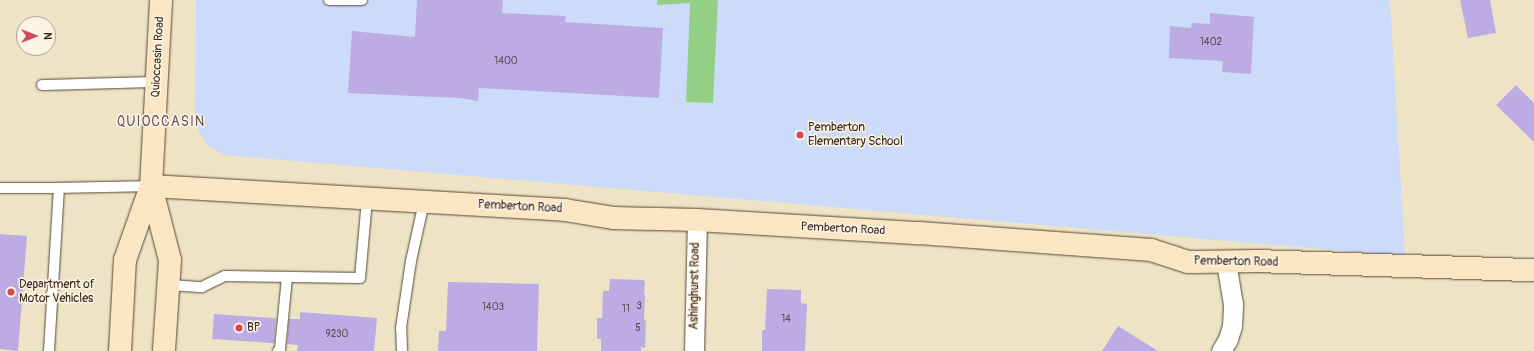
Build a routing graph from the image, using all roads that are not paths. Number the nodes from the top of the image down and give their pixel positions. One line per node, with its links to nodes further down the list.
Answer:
1 (156, 0): 2 (lane)
2 (161, 0): 5 (street, Quioccasin Road)
3 (329, 0): 4 (lane)
4 (362, 0)
5 (157, 82): 6 (lane); 7 (street, Quioccasin Road)
6 (42, 85)
7 (151, 186): 9 (lane); 10 (street, Pemberton Road); 16 (street, Quioccasin Road); 18 (street, Quioccasin Road)
8 (0, 188): 9 (lane)
9 (59, 188): 17 (lane)
10 (367, 199): 11 (street, Pemberton Road); 15 (lane)
11 (424, 202): 12 (street, Pemberton Road); 21 (lane)
12 (697, 220): 13 (street, Pemberton Road); 22 (street, Ashinghurst Road)
13 (1226, 262): 14 (street, Pemberton Road); 23 (street)
14 (1534, 270)
15 (287, 277): 16 (lane); 20 (lane)
16 (170, 285): 19 (street, Quioccasin Road)
17 (49, 351)
18 (120, 351)
19 (164, 351)
20 (278, 351)
21 (402, 351)
22 (694, 351)
23 (1221, 351)

